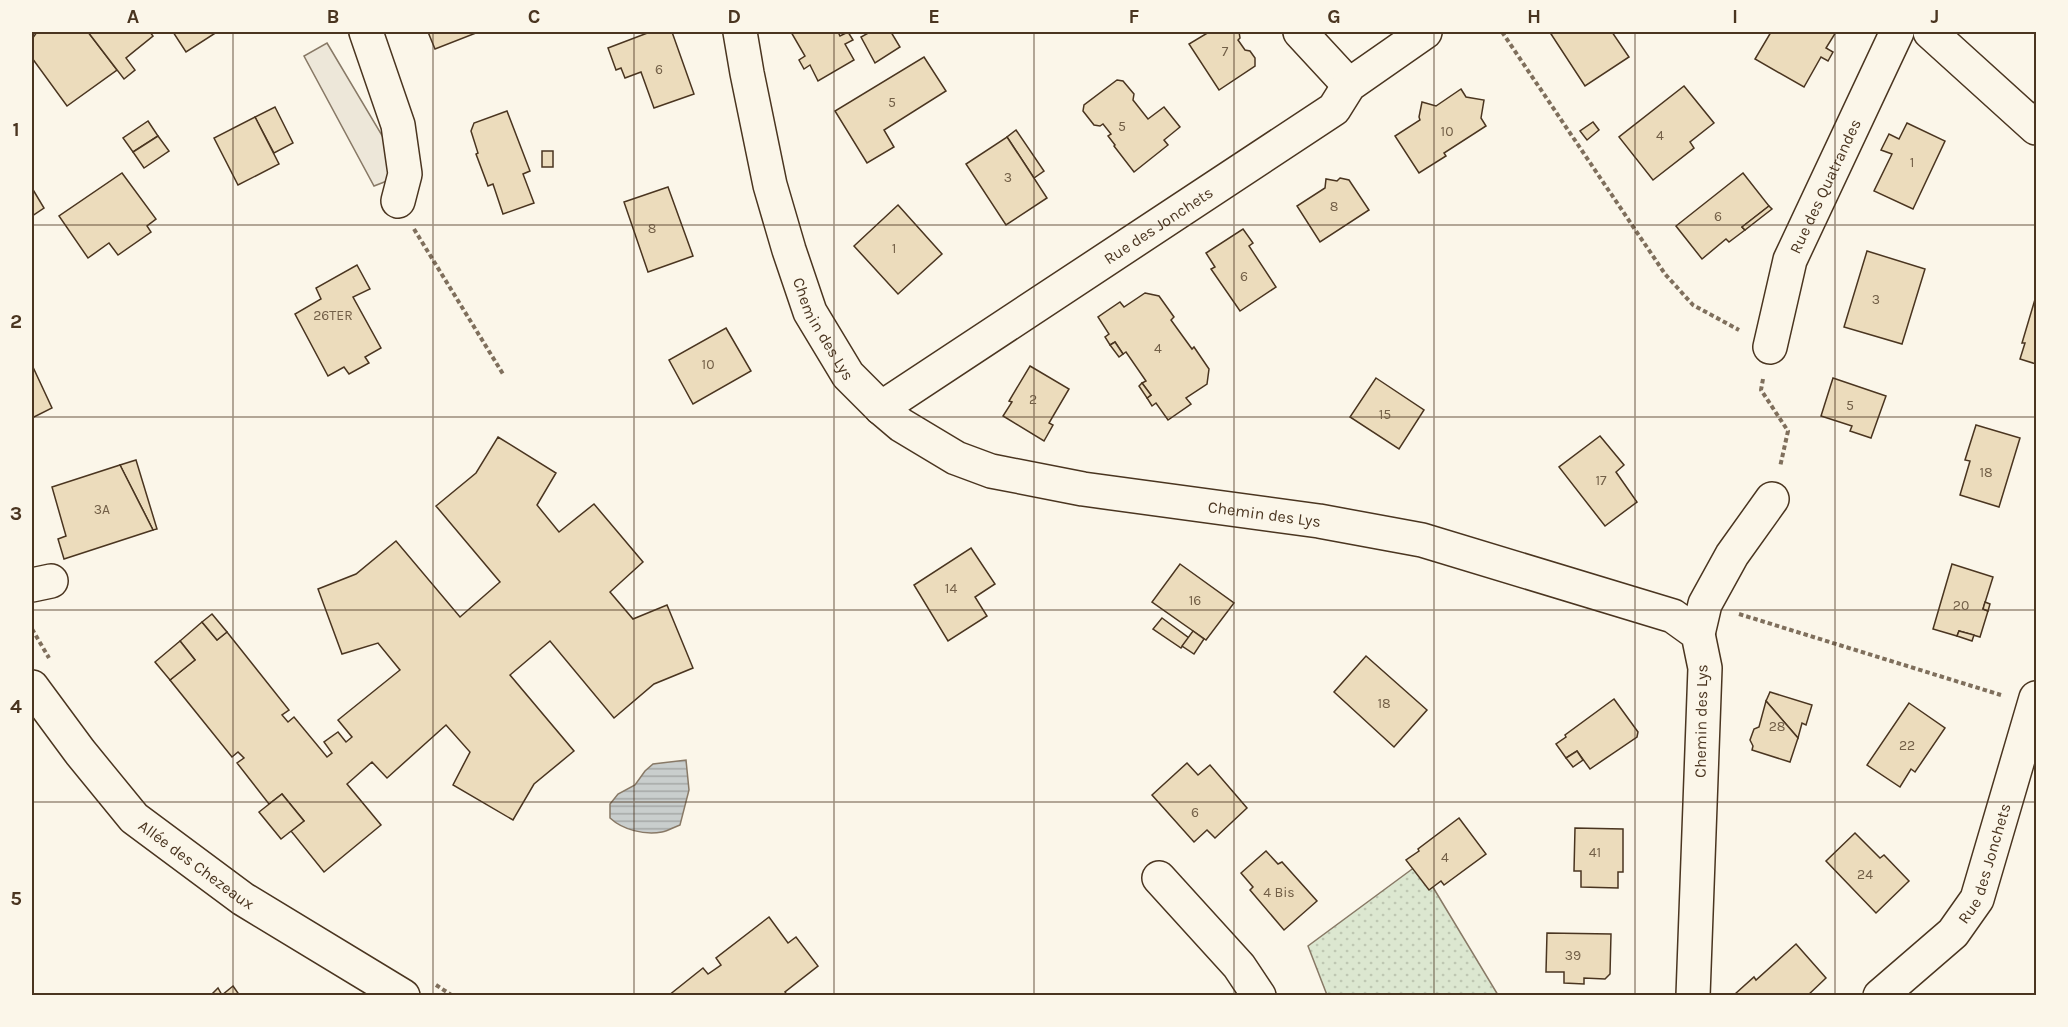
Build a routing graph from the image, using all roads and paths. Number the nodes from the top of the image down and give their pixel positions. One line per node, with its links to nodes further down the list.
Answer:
1 (366, 32): 10 (street)
2 (740, 32): 13 (street, Chemin des Lys)
3 (1300, 32): 8 (street)
4 (1425, 32): 8 (street, Rue des Jonchets)
5 (1503, 32): 11 (path)
6 (1897, 32): 11 (street, Rue des Quatrandes)
7 (1929, 32): 9 (street)
8 (1349, 85): 13 (street, Rue des Jonchets)
9 (2037, 128)
10 (398, 201): 12 (path)
11 (1770, 347): 14 (path)
12 (503, 374)
13 (881, 408): 15 (street, Chemin des Lys)
14 (1772, 498): 15 (street)
15 (1701, 619): 18 (path); 24 (street, Chemin des Lys)
16 (32, 629): 17 (path)
17 (43, 676): 21 (street, Allée des Chezeaux)
18 (2035, 702): 25 (street, Rue des Jonchets)
19 (1160, 878): 23 (street)
20 (433, 983): 22 (path)
21 (403, 996)
22 (453, 996)
23 (1258, 996)
24 (1693, 996)
25 (1880, 996)

